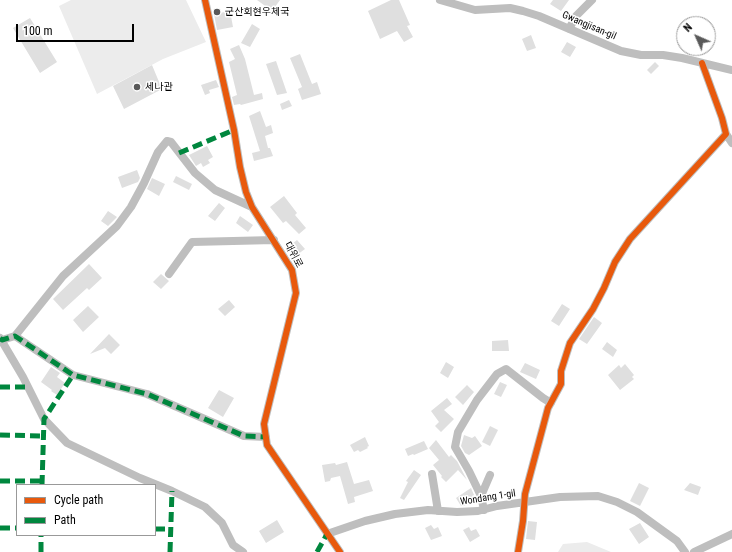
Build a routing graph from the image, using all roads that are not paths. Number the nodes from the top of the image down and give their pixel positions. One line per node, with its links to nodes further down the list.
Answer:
1 (205, 0): 9 (street, 대위로)
2 (440, 0): 4 (street, Gwangjisan-gil)
3 (592, 0): 4 (street)
4 (569, 29): 5 (street, Gwangjisan-gil)
5 (702, 63): 6 (street, Gwangjisan-gil); 7 (street)
6 (732, 70)
7 (726, 134): 8 (street); 14 (street)
8 (732, 144)
9 (252, 207): 10 (street, 대위로); 12 (street)
10 (274, 240): 11 (street); 15 (street, 대위로)
11 (169, 274)
12 (15, 336): 13 (street); 15 (street)
13 (1, 339): 18 (street)
14 (551, 403): 20 (street); 21 (street)
15 (266, 437): 24 (street, 대위로)
16 (432, 474): 23 (street)
17 (490, 475): 20 (street)
18 (155, 484)
19 (156, 484): 26 (street)
20 (481, 496): 22 (street)
21 (524, 502): 22 (street, Wondang 1-gil); 28 (street); 29 (street, Wondang 1-gil)
22 (484, 510): 23 (street, Wondang 1-gil)
23 (438, 511): 24 (street, Wondang 1-gil)
24 (327, 534): 27 (street, 대위로)
25 (732, 534): 30 (street)
26 (243, 552)
27 (340, 552)
28 (518, 552)
29 (685, 552)
30 (694, 552)

